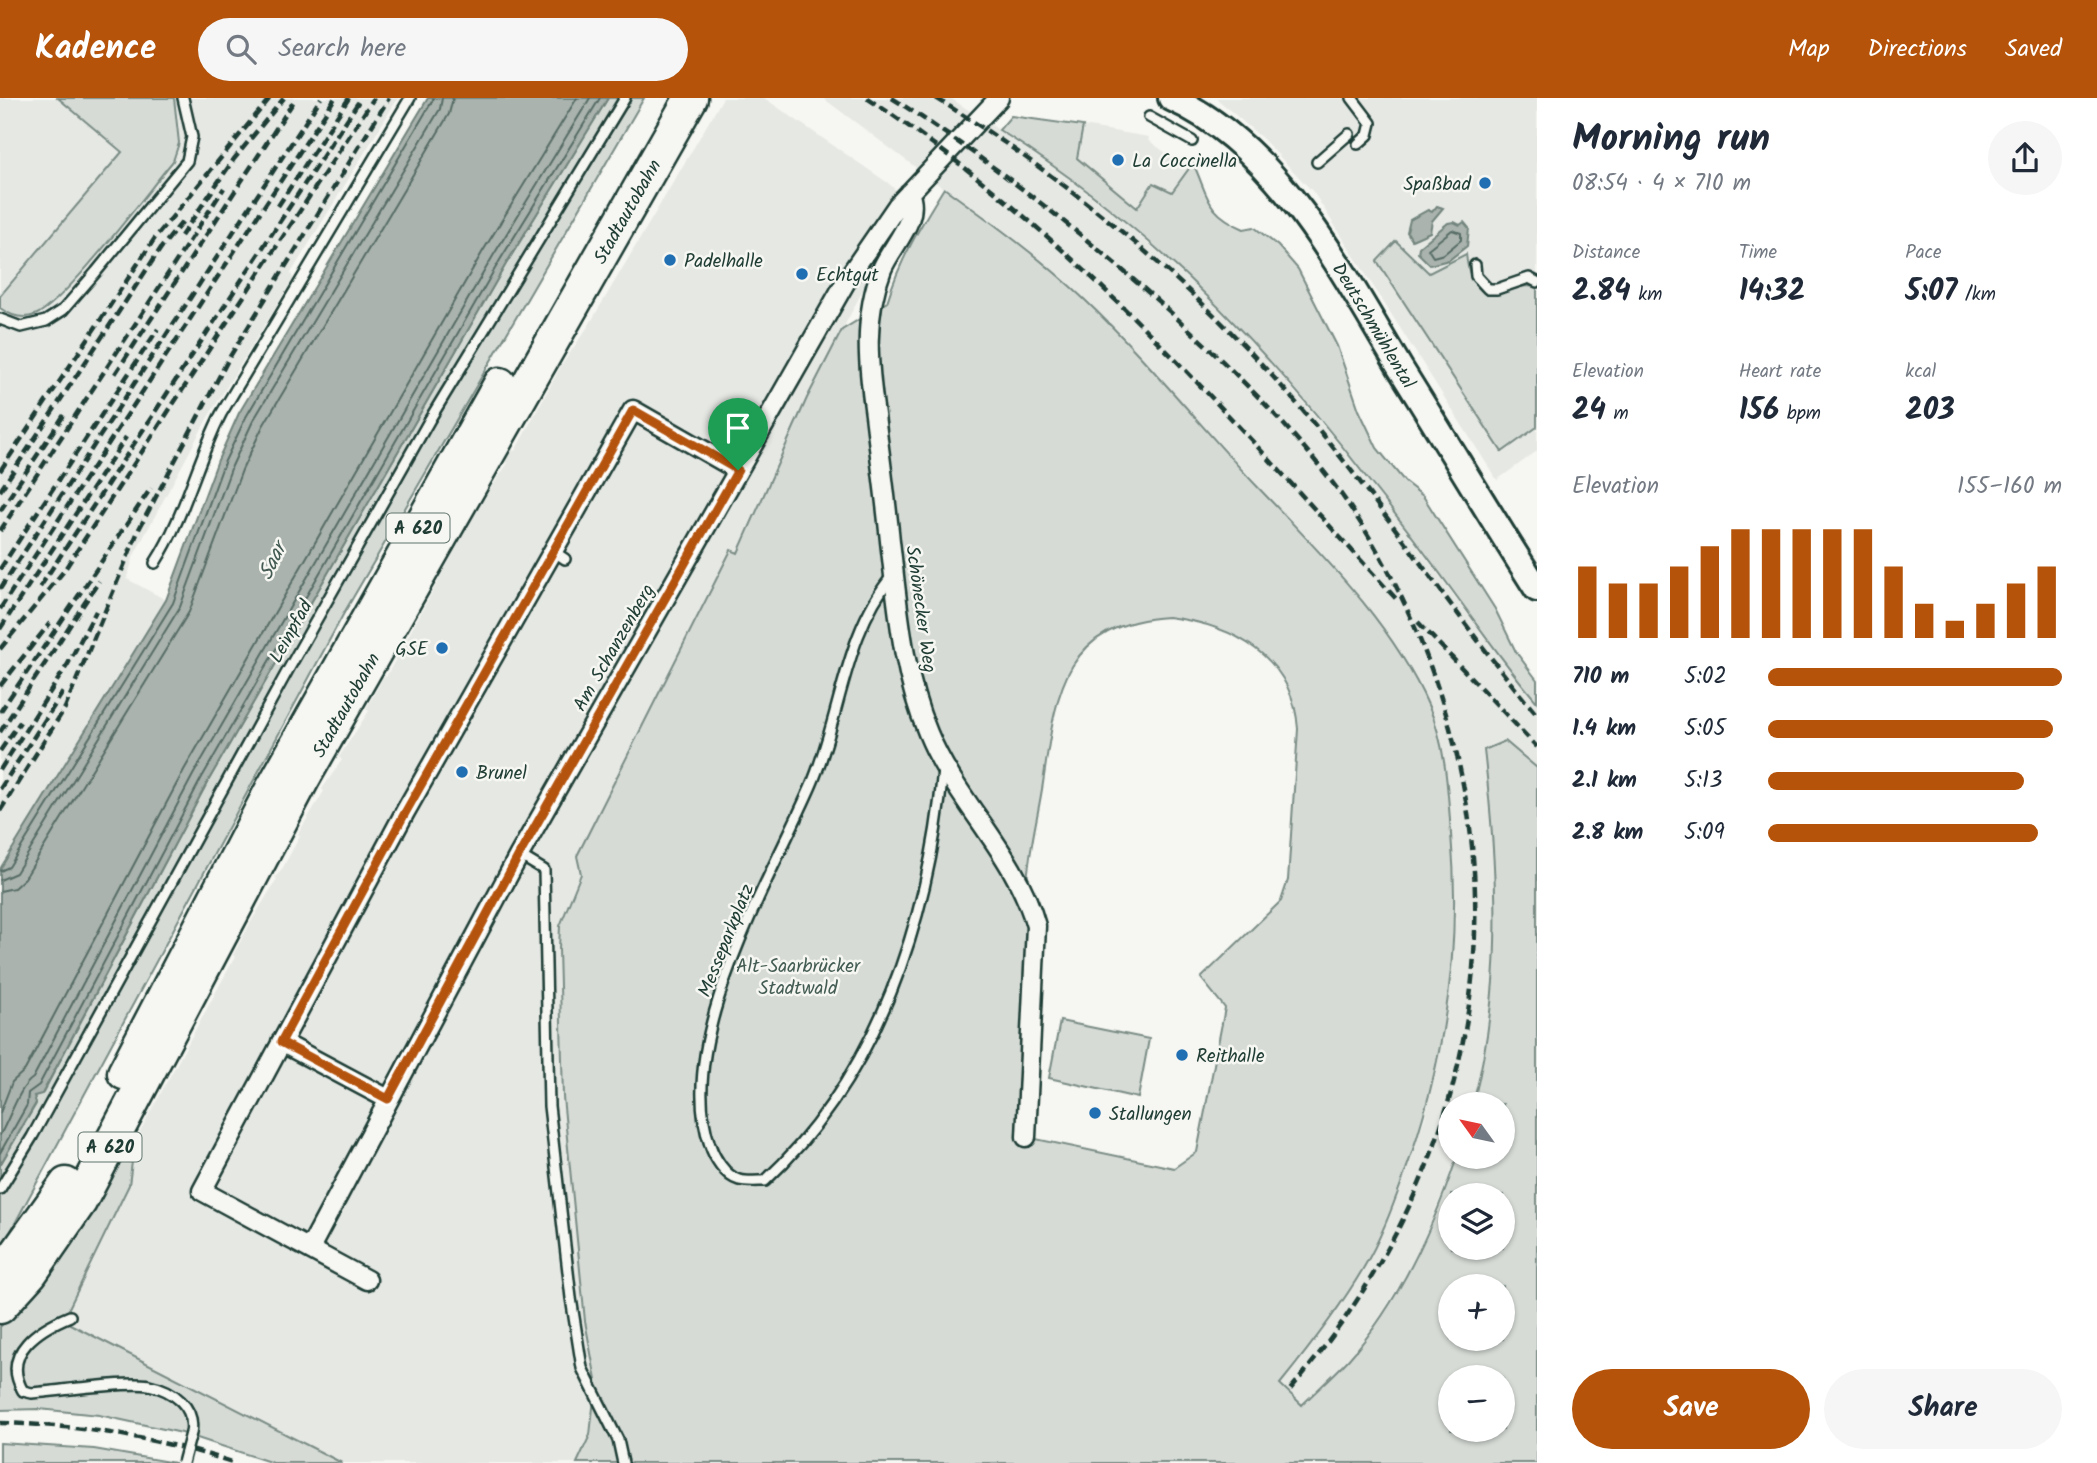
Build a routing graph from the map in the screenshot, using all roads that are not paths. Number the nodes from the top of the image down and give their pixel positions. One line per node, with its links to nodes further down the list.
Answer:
1 (183, 98): 17 (lane)
2 (410, 98): 19 (lane)
3 (625, 98): 27 (lane, Leinpfad)
4 (666, 98): 29 (highway, Stadtautobahn / A 620)
5 (691, 98): 31 (highway, Stadtautobahn / A 620)
6 (999, 98): 14 (street, Am Schanzenberg)
7 (1171, 98): 21 (main road, Deutschmühlental)
8 (1352, 98): 12 (lane)
9 (1149, 117): 11 (lane)
10 (1349, 134): 13 (lane)
11 (1192, 141)
12 (1357, 144)
13 (1317, 162)
14 (909, 193): 18 (street, Am Schanzenberg); 20 (street, Schönecker Weg)
15 (1475, 265): 16 (lane)
16 (1537, 282)
17 (0, 319)
18 (738, 470): 23 (street, Am Schanzenberg); 24 (street)
19 (155, 563)
20 (894, 575): 22 (street, Schönecker Weg); 22 (lane, Messeparkplatz)
21 (1537, 589)
22 (943, 769): 26 (street, Schönecker Weg)
23 (519, 855): 25 (street, Am Schanzenberg); 34 (lane)
24 (281, 1042): 25 (street); 28 (street)
25 (388, 1099): 28 (street, Am Schanzenberg)
26 (1026, 1137)
27 (0, 1189)
28 (310, 1248): 30 (street)
29 (0, 1275)
30 (367, 1280)
31 (0, 1307)
32 (69, 1316): 33 (lane, bridge)
33 (183, 1463)
34 (623, 1463)

